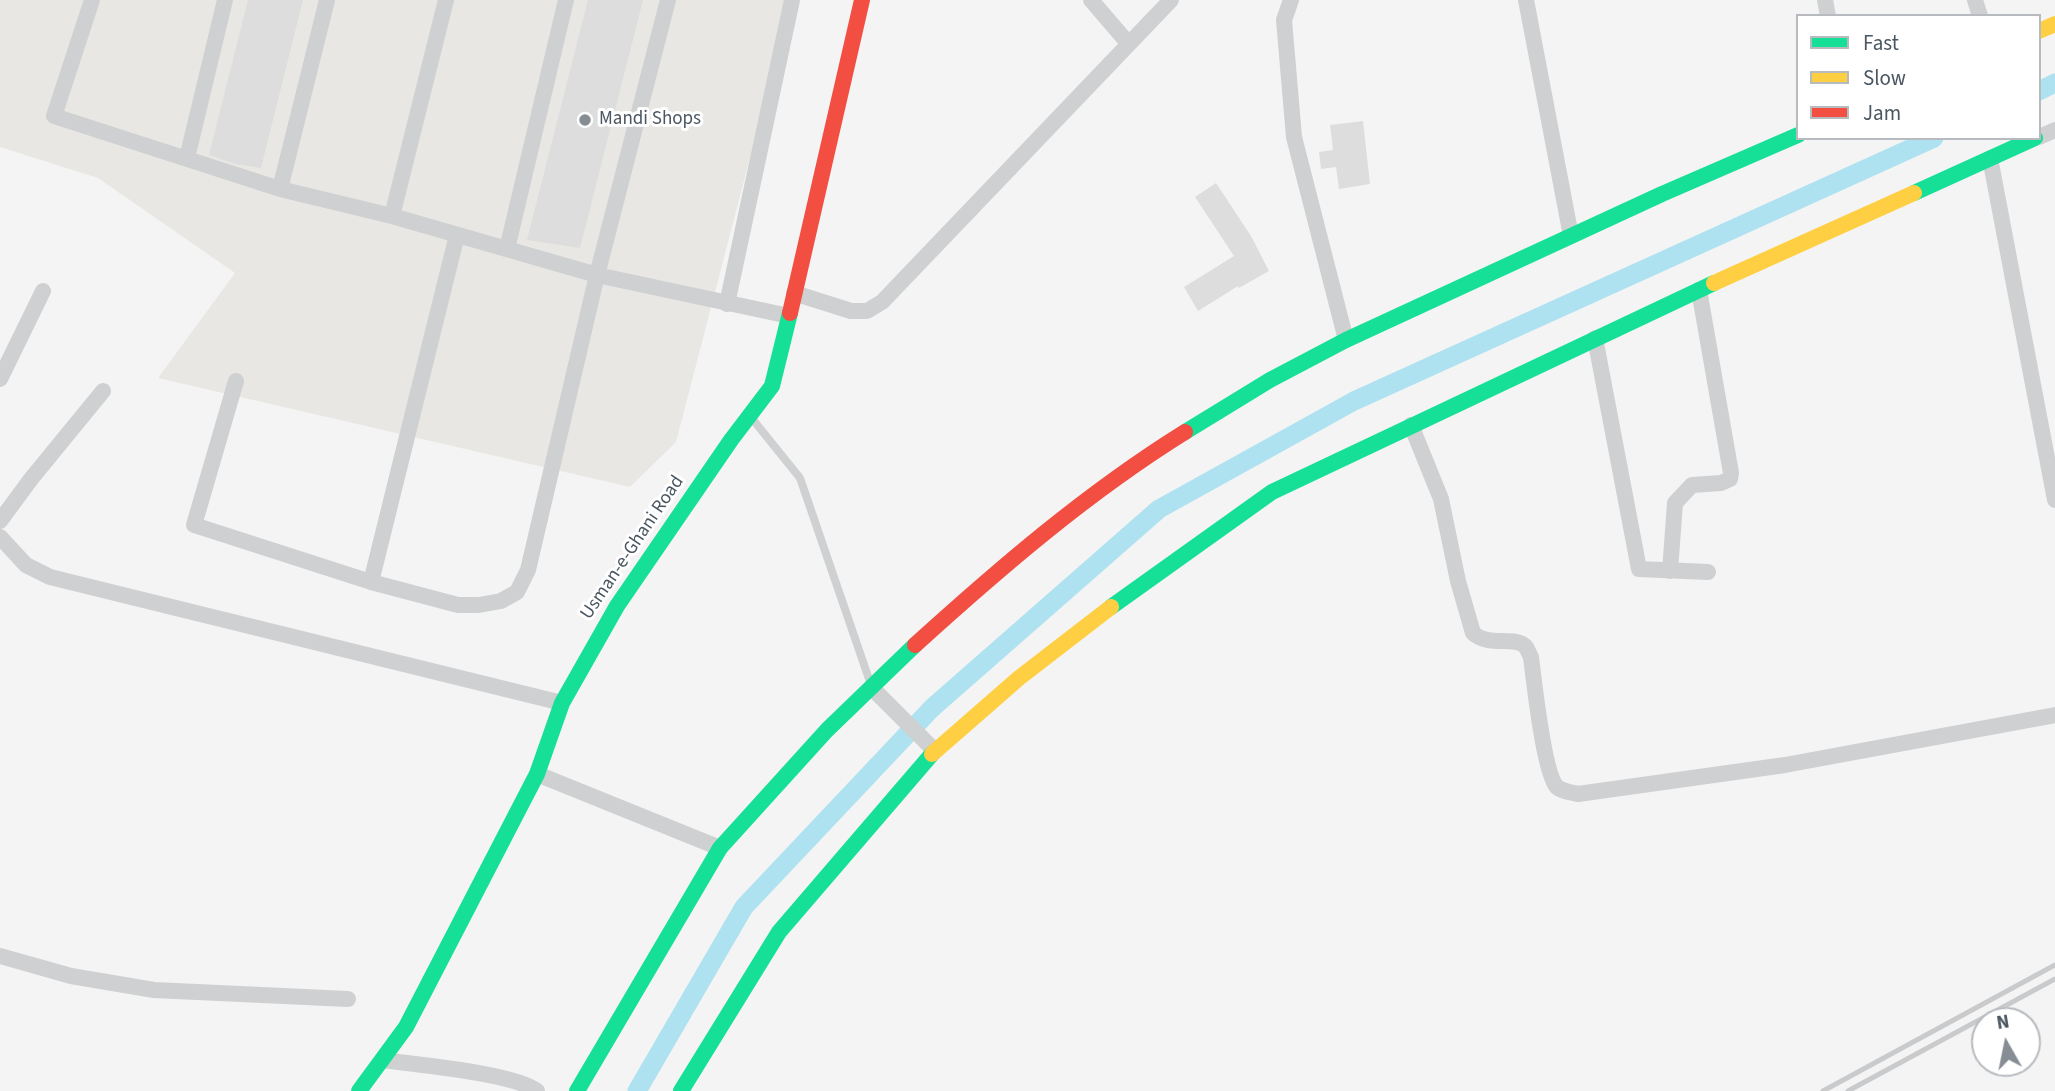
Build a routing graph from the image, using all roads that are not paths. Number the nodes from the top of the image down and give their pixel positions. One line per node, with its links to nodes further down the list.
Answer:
1 (92, 0): 16 (street)
2 (225, 0): 16 (street)
3 (327, 0): 18 (street)
4 (446, 0): 19 (street)
5 (566, 0): 22 (street)
6 (667, 0): 23 (street)
7 (792, 0): 27 (street)
8 (862, 0): 26 (street, Usman-e-Ghani Road)
9 (1091, 0): 13 (street)
10 (1171, 0): 13 (street)
11 (1290, 0): 30 (street)
12 (1526, 0): 21 (street)
13 (1128, 43): 26 (street)
14 (1796, 136): 21 (street)
15 (2030, 140): 17 (street)
16 (187, 158): 18 (street)
17 (1990, 158): 25 (street); 36 (street)
18 (280, 189): 19 (street)
19 (392, 216): 20 (street)
20 (457, 235): 22 (street); 41 (street)
21 (1571, 236): 30 (street)
22 (507, 249): 23 (street)
23 (597, 275): 27 (street); 41 (street)
24 (43, 290): 31 (street)
25 (1699, 290): 29 (street); 39 (street)
26 (794, 293): 28 (street, Usman-e-Ghani Road)
27 (727, 304): 28 (street)
28 (789, 316): 34 (street, Usman-e-Ghani Road)
29 (1595, 338): 35 (street); 39 (street)
30 (1346, 340): 42 (street)
31 (0, 379)
32 (236, 381): 41 (street)
33 (103, 391): 37 (street)
34 (749, 416): 42 (lane); 43 (street, Usman-e-Ghani Road)
35 (1411, 425): 44 (street); 45 (street)
36 (2055, 500)
37 (0, 521)
38 (0, 537): 43 (street)
39 (1670, 570): 40 (street)
40 (1708, 572)
41 (371, 582)
42 (872, 688): 45 (street); 47 (street)
43 (562, 703): 46 (street, Usman-e-Ghani Road)
44 (2055, 715)
45 (932, 747): 54 (street)
46 (537, 774): 47 (street); 50 (street, Usman-e-Ghani Road)
47 (720, 848): 53 (street)
48 (0, 956): 49 (street)
49 (348, 999)
50 (383, 1060): 51 (street, Usman-e-Ghani Road); 52 (street)
51 (359, 1091)
52 (537, 1091)
53 (577, 1091)
54 (681, 1091)

